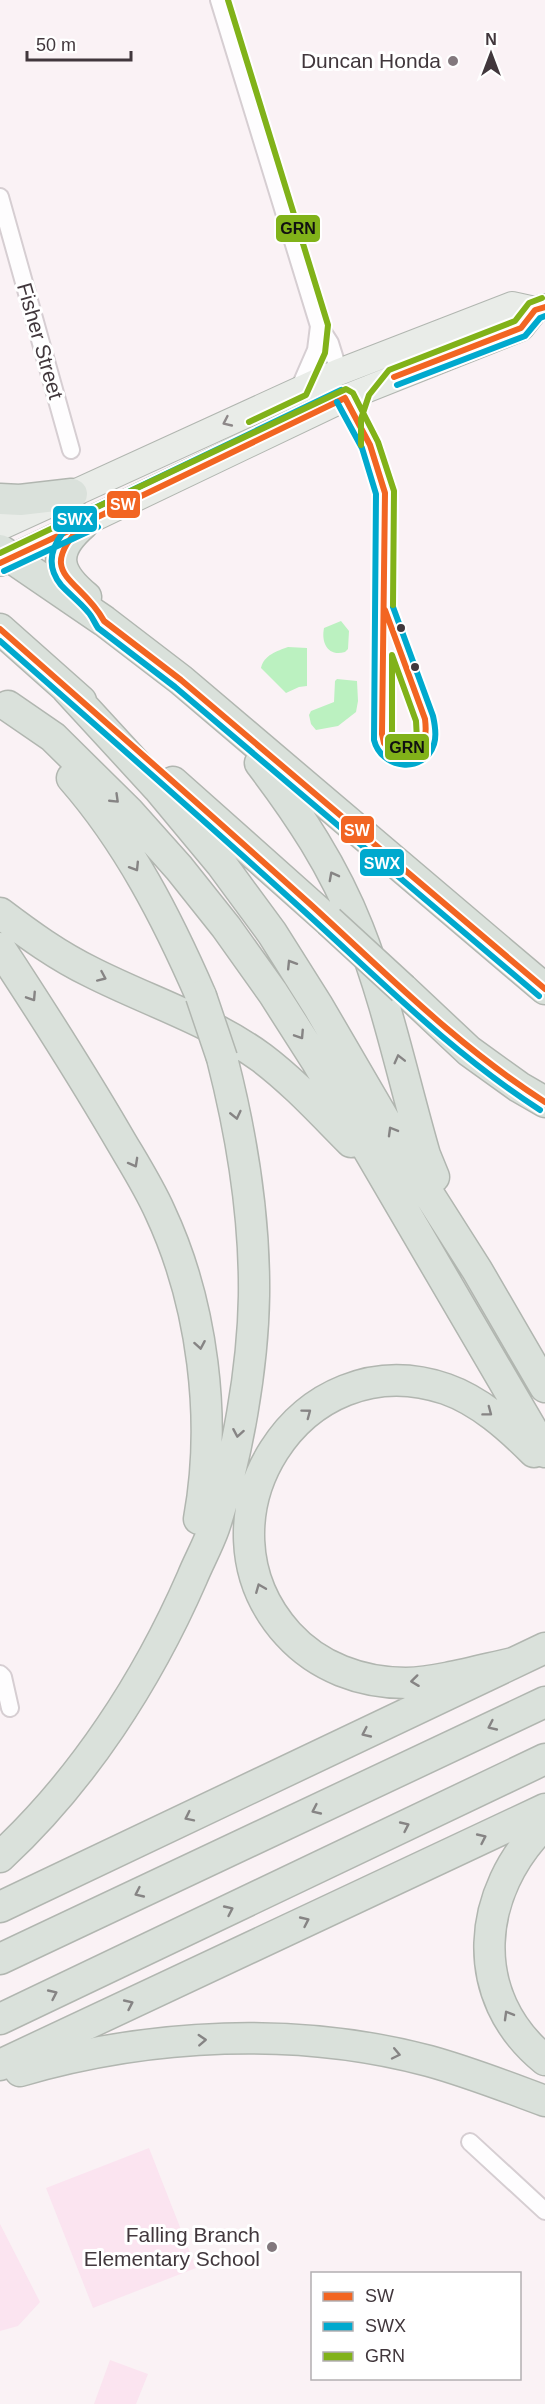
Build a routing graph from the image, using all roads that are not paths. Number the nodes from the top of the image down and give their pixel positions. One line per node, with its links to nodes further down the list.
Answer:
1 (219, 0): 4 (street)
2 (0, 197): 9 (street, Fisher Street)
3 (540, 309): 5 (main road); 8 (main road)
4 (318, 326): 6 (street); 7 (street)
5 (447, 329): 6 (main road); 8 (main road)
6 (339, 372): 7 (main road); 10 (main road)
7 (299, 390): 11 (main road, one-way to 11)
8 (345, 398): 10 (main road)
9 (71, 450)
10 (222, 456): 13 (main road)
11 (72, 494): 12 (highway); 14 (main road)
12 (0, 499)
13 (83, 524): 15 (main road); 16 (highway)
14 (0, 527)
15 (4, 557): 16 (highway)
16 (104, 621): 20 (highway)
17 (0, 629): 18 (highway)
18 (67, 689): 24 (highway, bridge); 26 (highway, one-way to 18)
19 (4, 702): 25 (highway, one-way to 25); 30 (highway, one-way to 30, bridge)
20 (229, 723): 23 (highway); 26 (highway, one-way to 20)
21 (0, 913): 25 (highway, one-way to 25)
22 (0, 948): 30 (highway, one-way to 30)
23 (545, 989)
24 (545, 1102)
25 (389, 1185): 28 (highway)
26 (477, 1270): 27 (highway)
27 (545, 1388)
28 (545, 1452)
29 (545, 1462): 32 (highway, one-way to 29)
30 (183, 1599): 39 (highway)
31 (545, 1648): 32 (highway)
32 (513, 1663): 40 (highway, one-way to 40)
33 (0, 1674): 35 (street)
34 (545, 1702): 41 (highway, one-way to 41)
35 (10, 1708)
36 (545, 1759): 42 (highway, one-way to 36)
37 (545, 1809): 44 (highway, one-way to 37)
38 (545, 1824): 43 (highway, one-way to 38)
39 (0, 1857)
40 (0, 1907)
41 (0, 1959)
42 (0, 2019)
43 (545, 2060)
44 (0, 2065)
45 (0, 2076): 46 (highway, one-way to 46)
46 (545, 2101)
47 (470, 2142): 48 (street)
48 (545, 2211)

